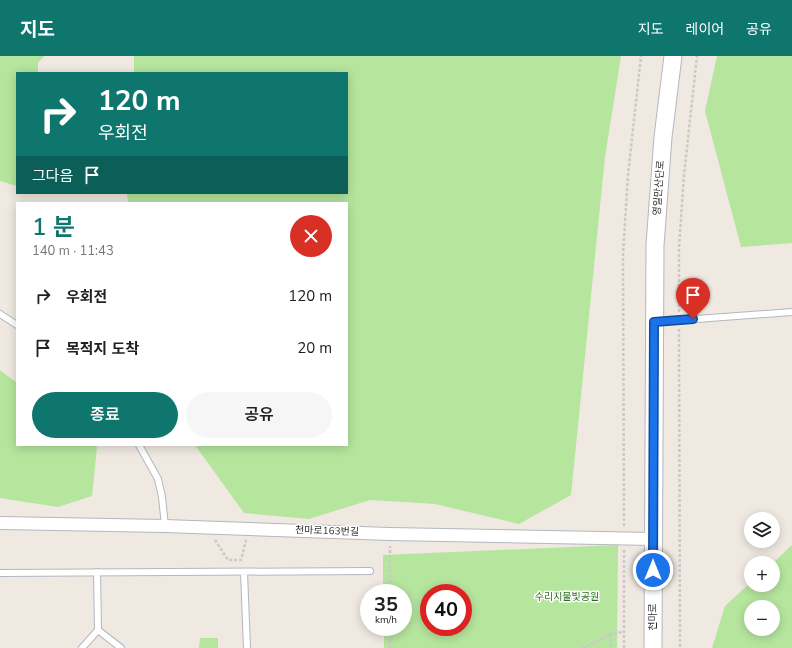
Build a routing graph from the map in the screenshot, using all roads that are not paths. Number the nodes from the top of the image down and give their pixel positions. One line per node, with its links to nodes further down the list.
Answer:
1 (673, 56): 4 (street, 영일만산단로)
2 (792, 312): 4 (lane)
3 (0, 314): 5 (lane)
4 (654, 322): 9 (street, 천마로)
5 (16, 324)
6 (140, 446): 8 (lane)
7 (0, 523): 8 (street, 천마로163번길)
8 (165, 526): 9 (street, 천마로163번길)
9 (653, 539): 18 (street, 천마로)
10 (370, 571): 12 (lane)
11 (98, 572): 12 (lane); 13 (lane); 14 (lane)
12 (244, 572): 17 (lane)
13 (0, 573)
14 (98, 630): 15 (lane); 16 (lane)
15 (82, 648)
16 (121, 648)
17 (247, 648)
18 (653, 648)

